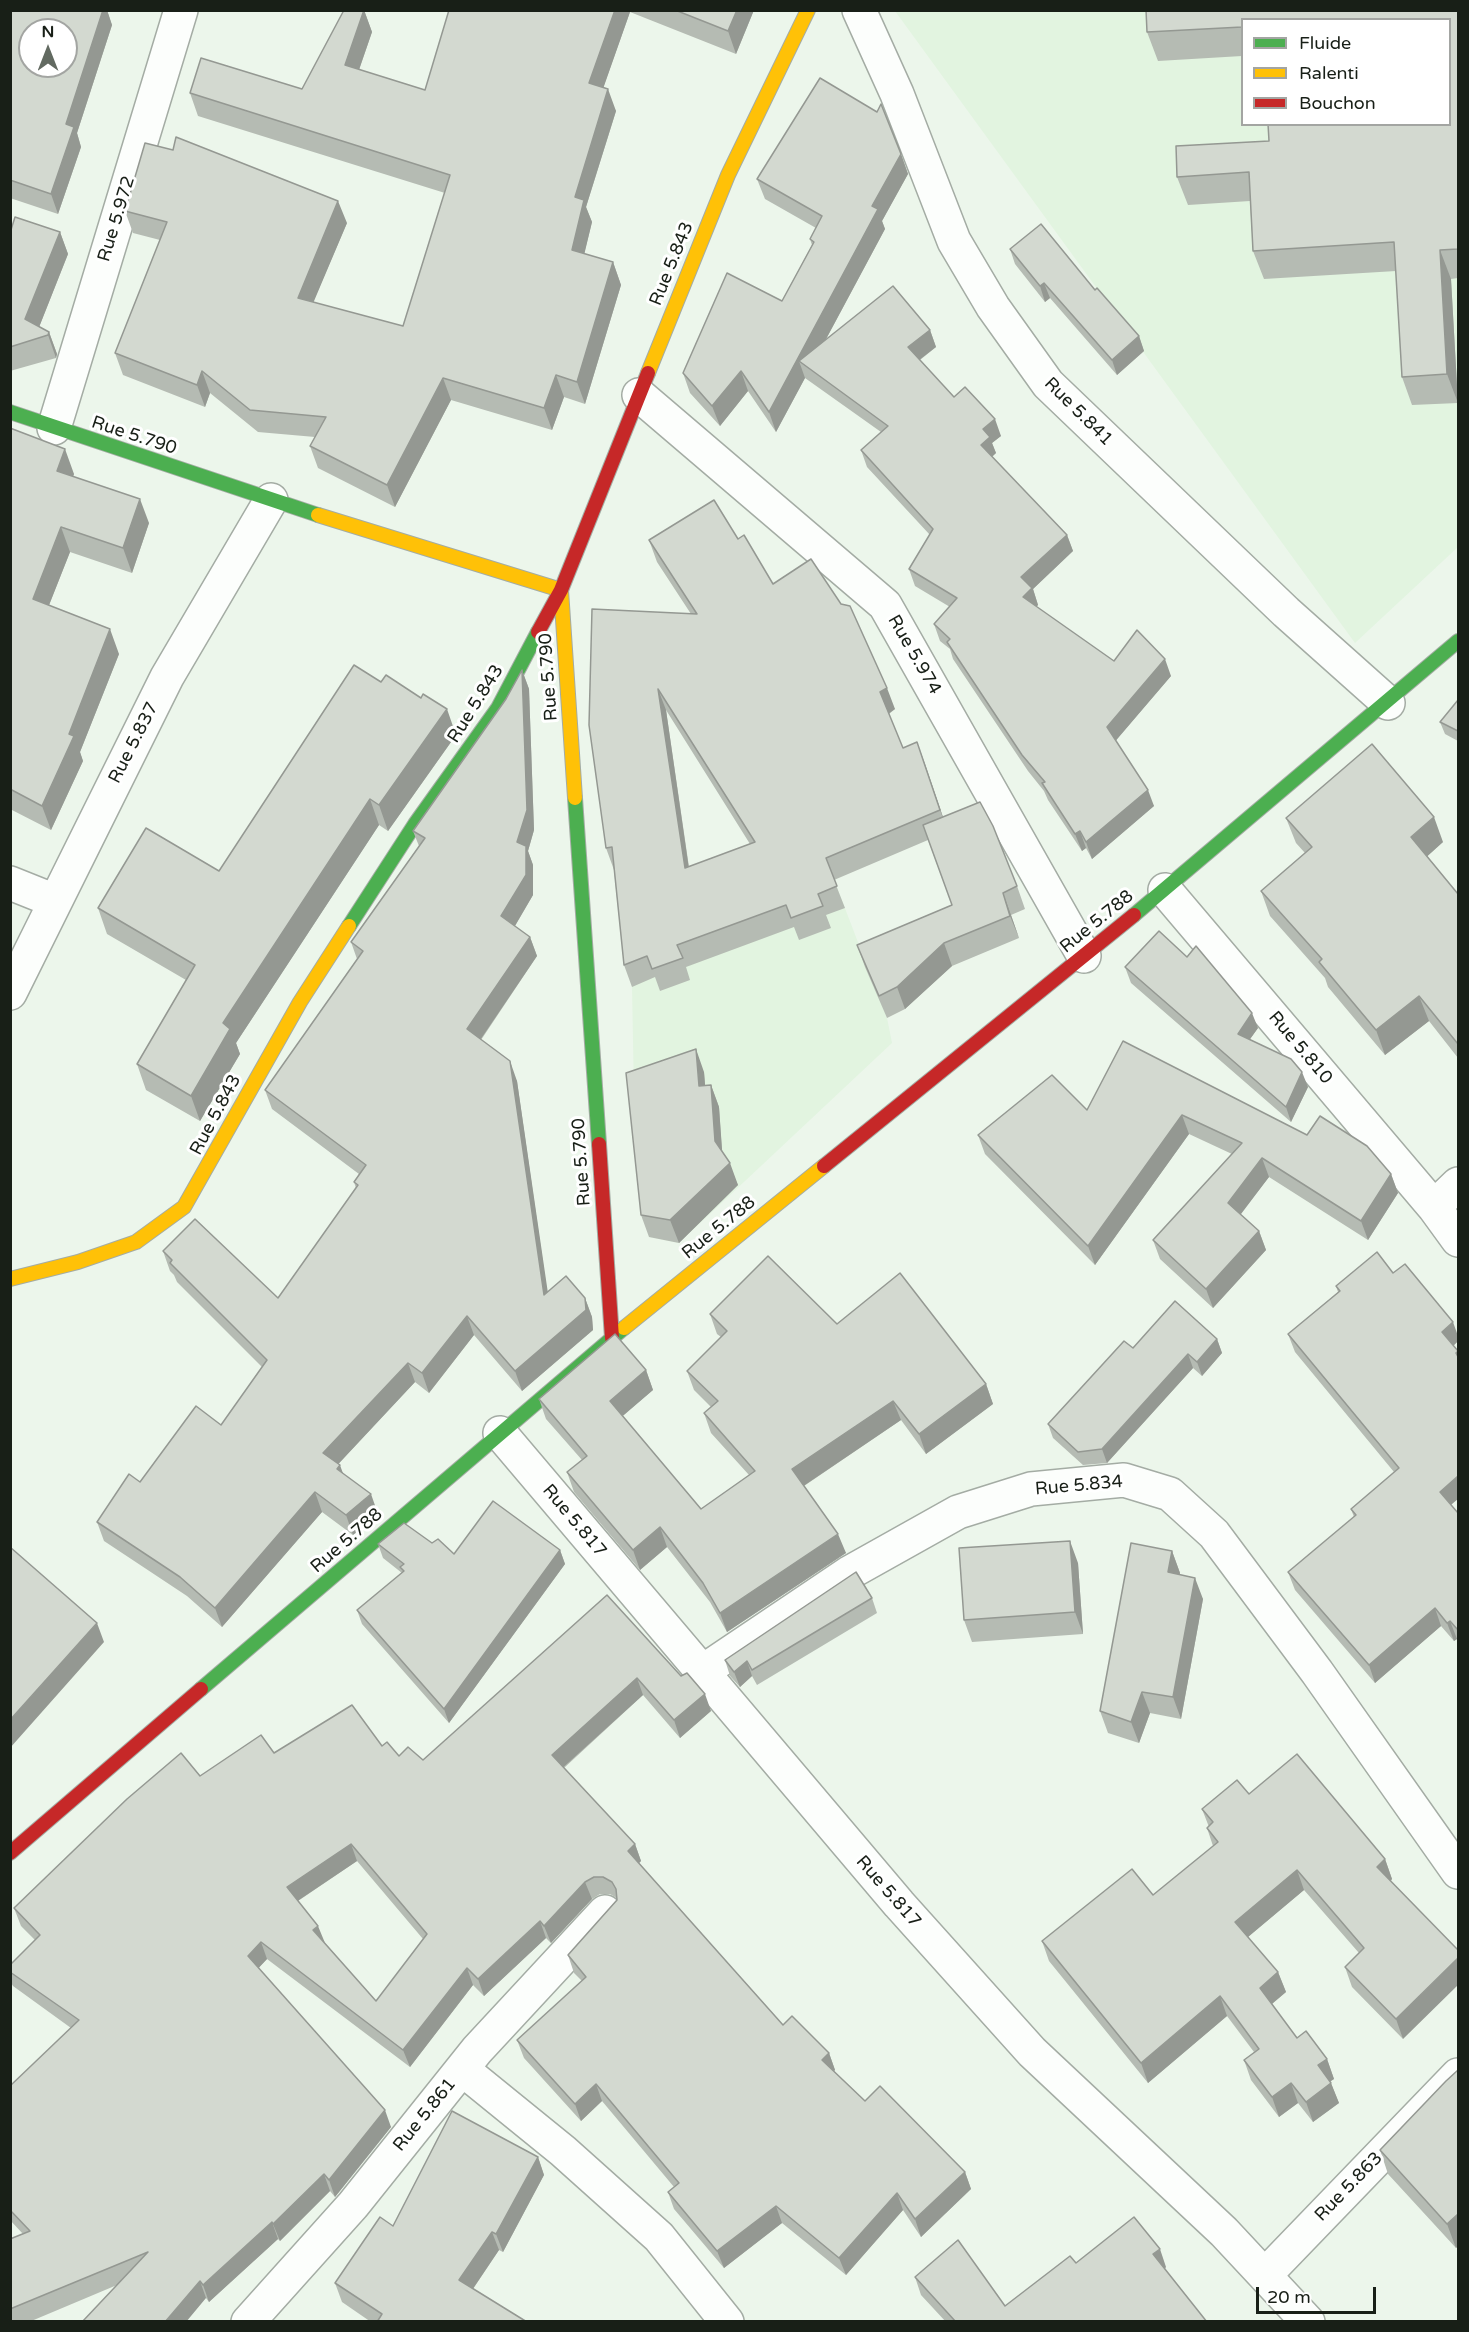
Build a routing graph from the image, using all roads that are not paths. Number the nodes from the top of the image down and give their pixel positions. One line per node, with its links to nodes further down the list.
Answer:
1 (181, 10): 6 (street, Rue 5.972)
2 (808, 10): 4 (street, Rue 5.843)
3 (859, 10): 10 (street, Rue 5.841)
4 (639, 395): 8 (street, Rue 5.843); 14 (street, Rue 5.974)
5 (10, 412): 6 (street, Rue 5.790)
6 (54, 428): 7 (street, Rue 5.790)
7 (271, 500): 8 (street, Rue 5.790); 13 (street, Rue 5.837)
8 (561, 590): 19 (street, Rue 5.843); 20 (street, Rue 5.790)
9 (1458, 641): 10 (street, Rue 5.788)
10 (1388, 703): 12 (street, Rue 5.788)
11 (10, 883): 13 (street)
12 (1165, 890): 14 (street, Rue 5.788); 17 (street, Rue 5.810)
13 (55, 901): 15 (street, Rue 5.837)
14 (1084, 956): 20 (street, Rue 5.788)
15 (10, 993)
16 (1458, 1184): 17 (street)
17 (1434, 1207): 18 (street, Rue 5.810)
18 (1458, 1240)
19 (10, 1279)
20 (612, 1338): 21 (street, Rue 5.788)
21 (500, 1433): 22 (street, Rue 5.817); 23 (street, Rue 5.788)
22 (702, 1672): 24 (street, Rue 5.834); 28 (street, Rue 5.817)
23 (10, 1853)
24 (1458, 1872)
25 (605, 1912): 26 (street, Rue 5.861)
26 (462, 2069): 29 (street, Rue 5.861); 30 (street)
27 (1458, 2075): 28 (street, Rue 5.863)
28 (1266, 2274): 31 (street, Rue 5.817)
29 (248, 2322)
30 (728, 2322)
31 (1308, 2322)

